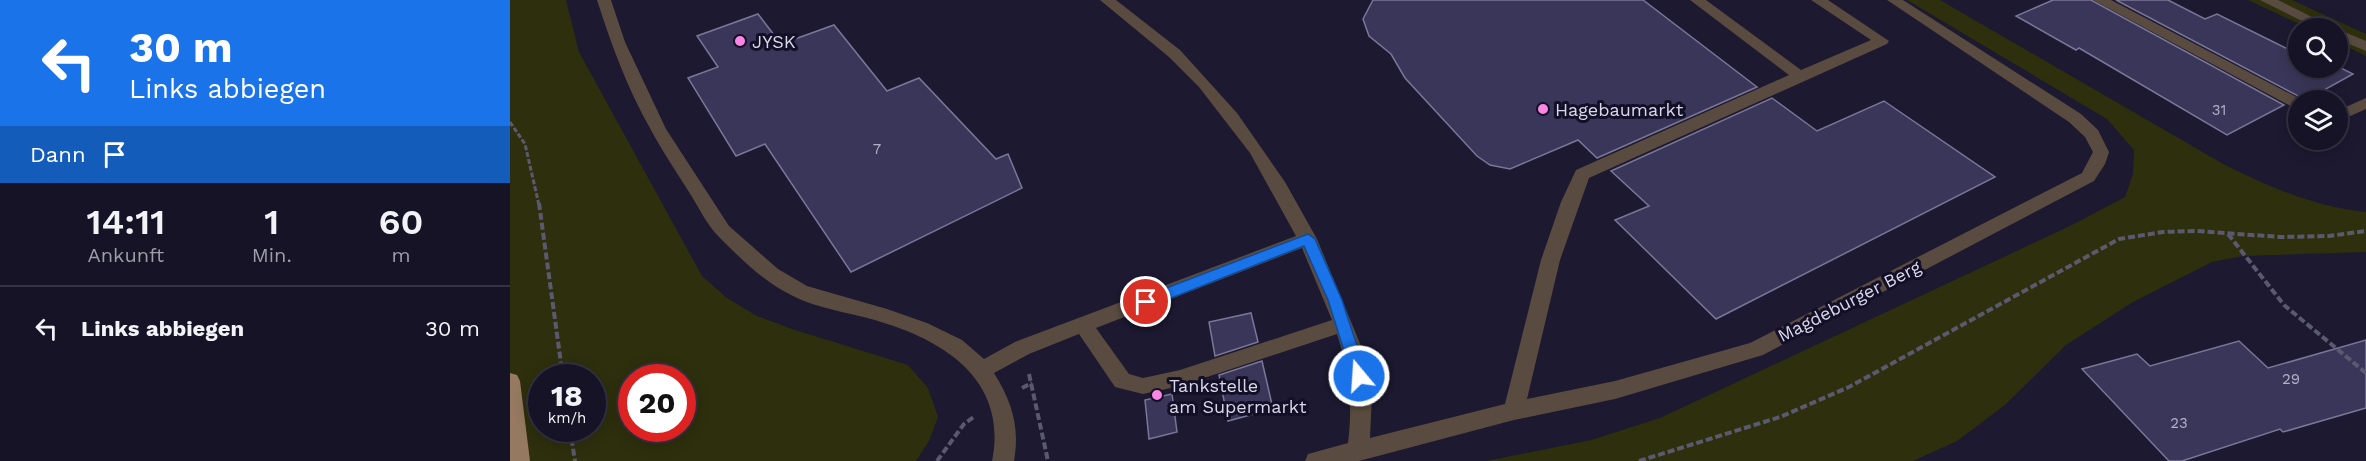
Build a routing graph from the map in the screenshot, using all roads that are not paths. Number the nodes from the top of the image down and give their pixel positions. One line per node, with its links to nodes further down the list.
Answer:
1 (604, 0): 18 (street)
2 (1107, 0): 15 (street)
3 (1697, 0): 11 (street)
4 (1818, 0): 11 (street)
5 (1894, 0): 20 (street, Magdeburger Berg)
6 (2100, 0): 12 (street)
7 (2267, 0): 8 (street)
8 (2306, 18)
9 (2348, 38): 10 (street)
10 (2366, 46)
11 (1800, 76): 20 (street)
12 (2288, 100)
13 (2366, 103): 14 (street)
14 (2348, 112)
15 (1308, 239): 16 (street); 17 (street)
16 (1343, 324): 17 (street); 21 (street)
17 (1083, 326): 18 (street)
18 (982, 370): 23 (street)
19 (510, 381): 22 (main road)
20 (1514, 411): 21 (street, Magdeburger Berg)
21 (1358, 452): 24 (street, Magdeburger Berg)
22 (519, 461)
23 (1003, 461)
24 (1316, 461)

